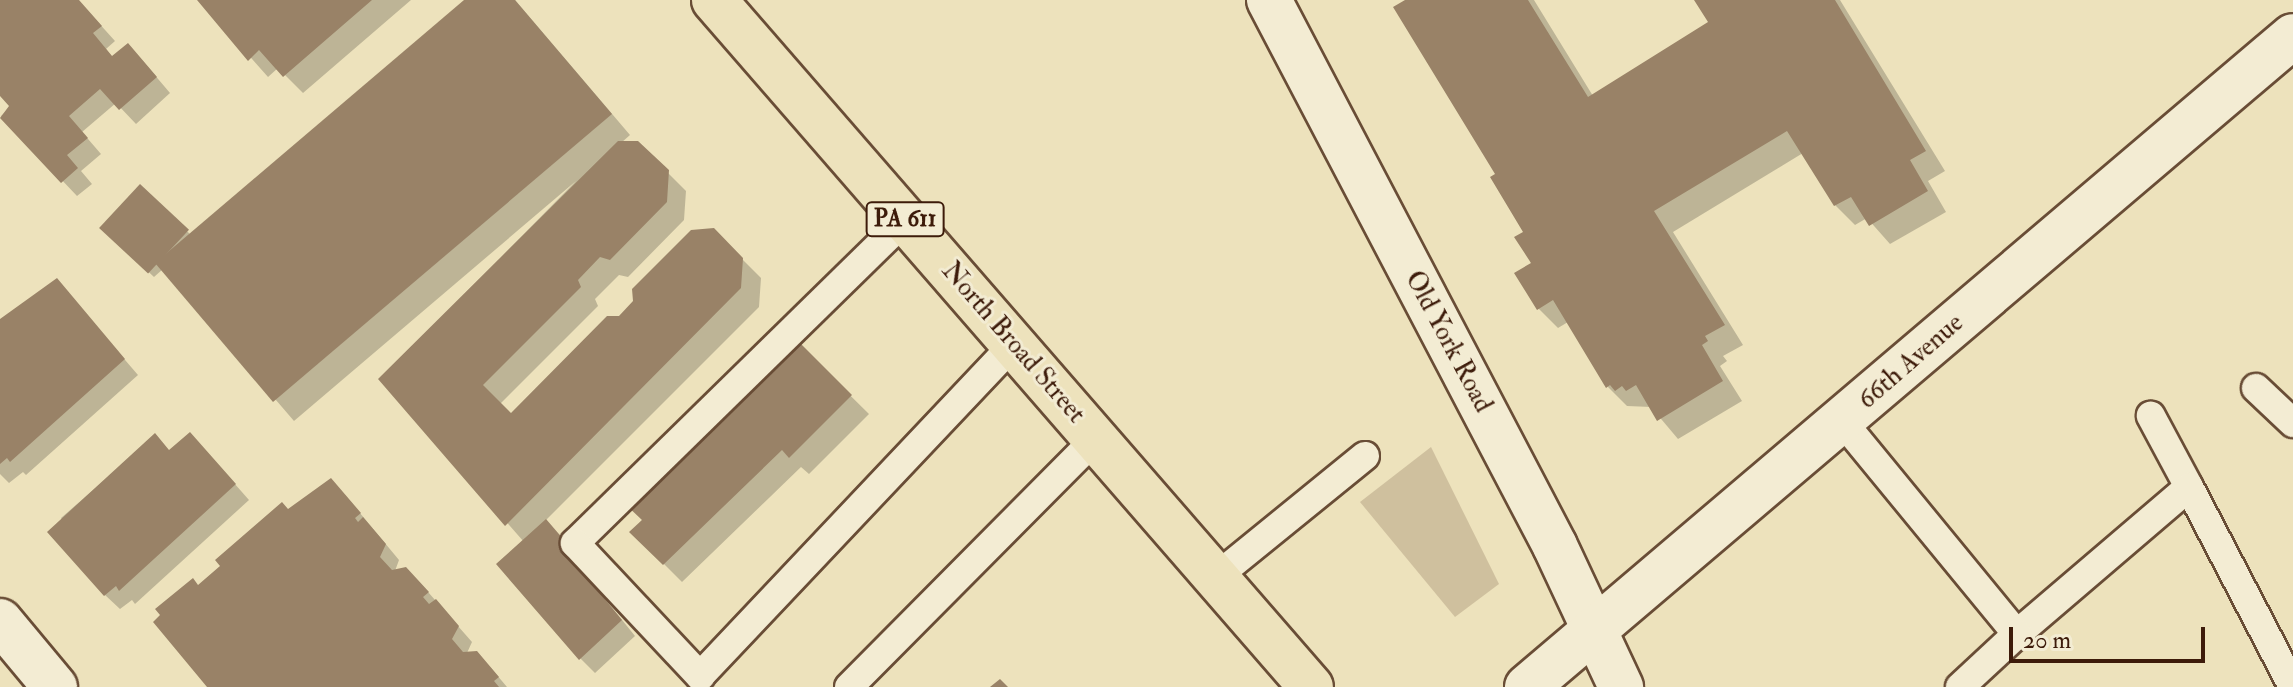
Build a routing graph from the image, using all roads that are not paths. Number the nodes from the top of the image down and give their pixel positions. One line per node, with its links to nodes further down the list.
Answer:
1 (714, 0): 4 (main road, North Broad Street / PA 611)
2 (1269, 0): 15 (street, Old York Road)
3 (2293, 36): 8 (street, 66th Avenue)
4 (905, 220): 5 (main road, North Broad Street / PA 611); 5 (lane)
5 (1014, 344): 10 (main road, North Broad Street / PA 611)
6 (2256, 388): 9 (lane)
7 (2151, 416): 12 (lane)
8 (1842, 421): 15 (street, 66th Avenue); 16 (lane)
9 (2293, 423)
10 (1096, 438): 13 (main road, North Broad Street / PA 611); 18 (lane)
11 (1365, 456): 13 (lane)
12 (2189, 487): 16 (lane); 23 (lane)
13 (1216, 577): 19 (main road, North Broad Street / PA 611)
14 (0, 621): 17 (street)
15 (1595, 629): 20 (street, 66th Avenue); 21 (street, Old York Road)
16 (2017, 634): 22 (lane)
17 (55, 687)
18 (849, 687)
19 (1311, 687)
20 (1527, 687)
21 (1621, 687)
22 (1960, 687)
23 (2293, 687)

